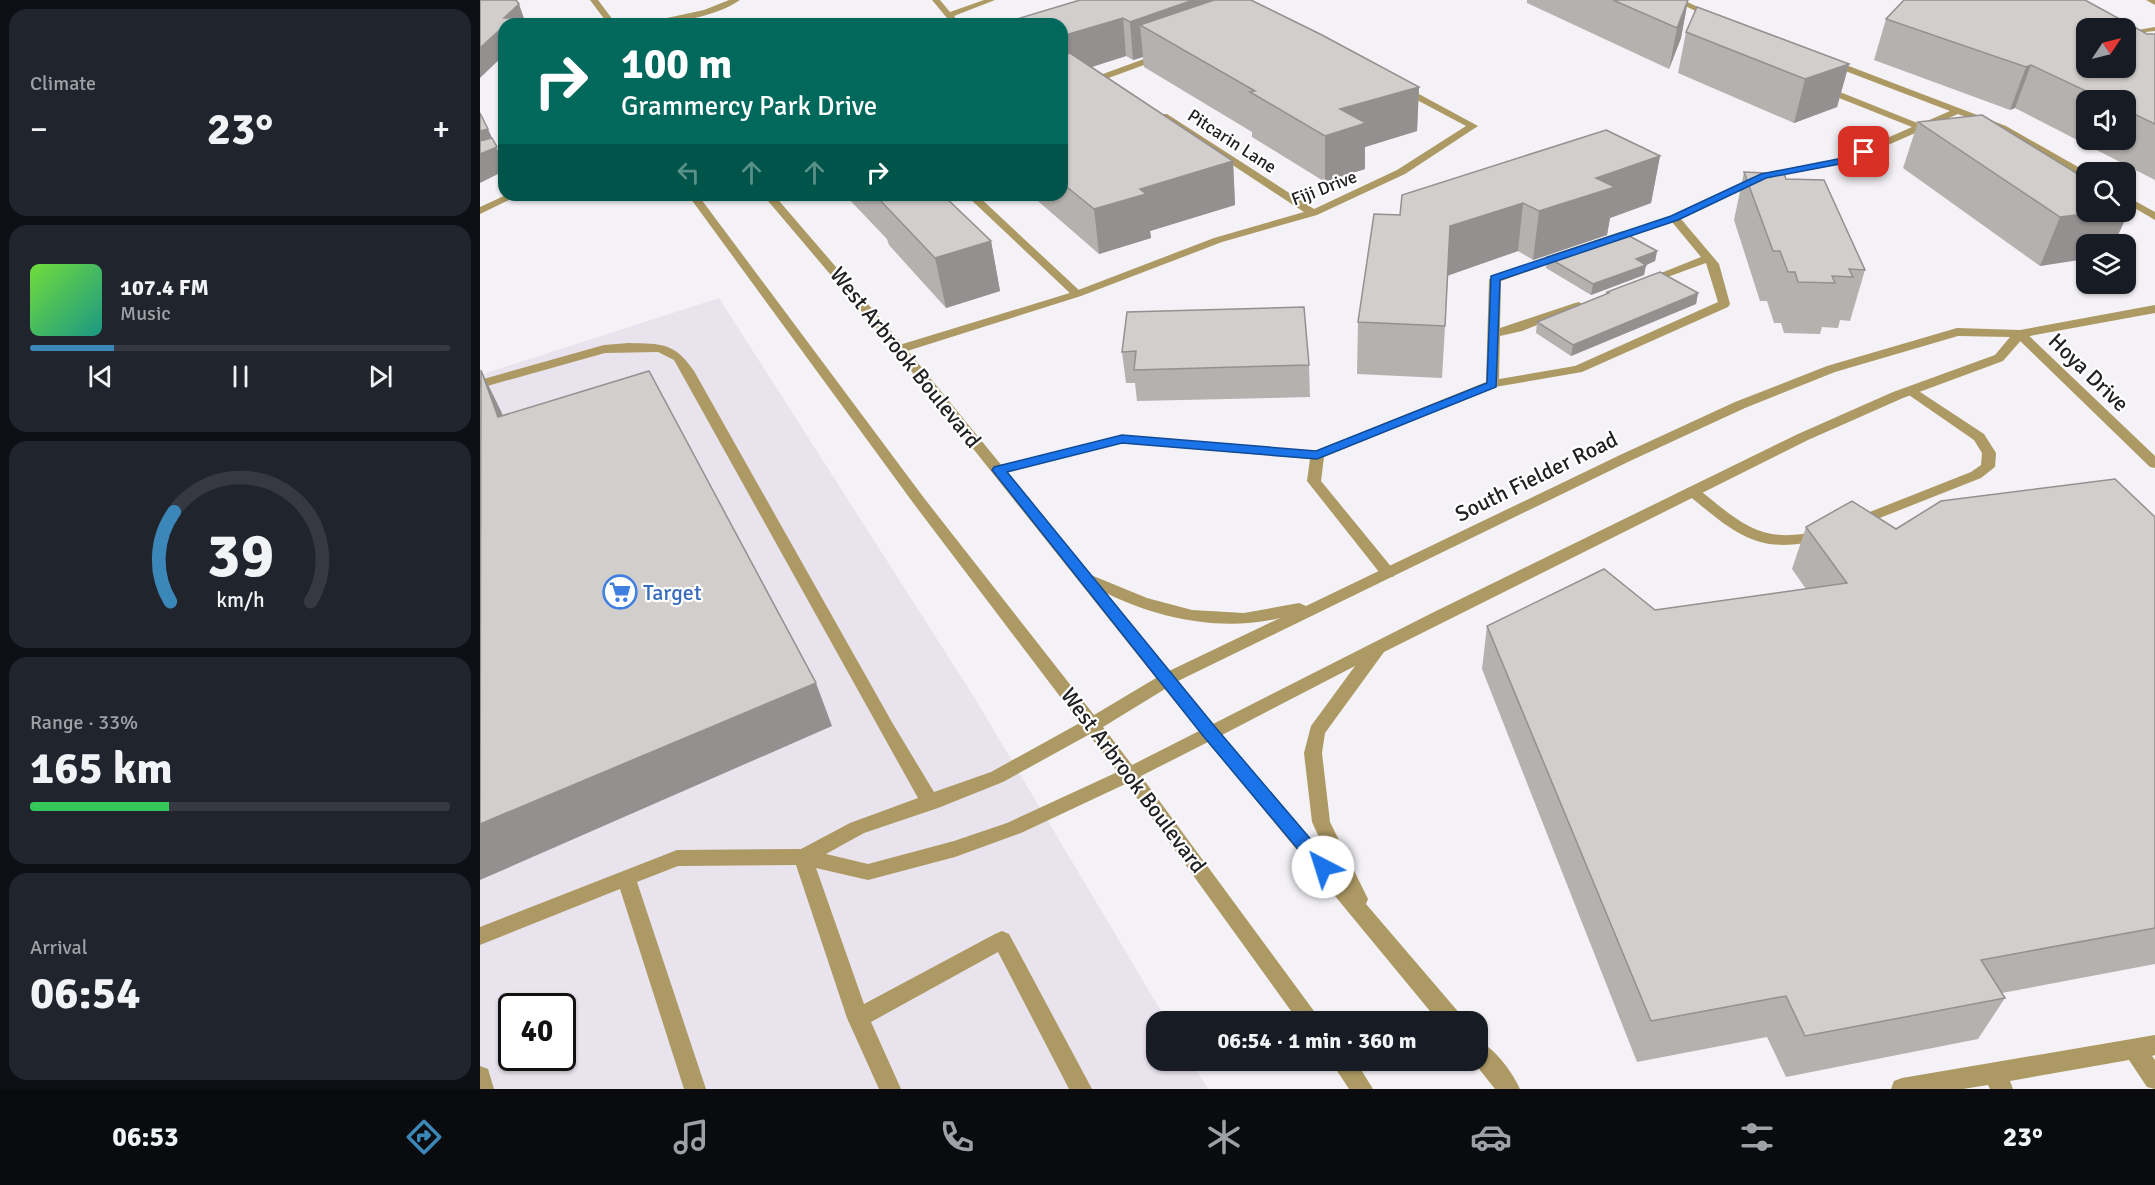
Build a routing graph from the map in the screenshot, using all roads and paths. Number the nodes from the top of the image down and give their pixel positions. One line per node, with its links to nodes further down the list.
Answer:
1 (594, 0): 9 (street)
2 (736, 0): 10 (street)
3 (936, 0): 8 (street)
4 (991, 0): 8 (street)
5 (1677, 0): 12 (street)
6 (2150, 0): 7 (street)
7 (2155, 3)
8 (950, 15): 11 (street)
9 (608, 18)
10 (680, 18)
11 (952, 18)
12 (1723, 21)
13 (2155, 29): 14 (street)
14 (2136, 31): 15 (street)
15 (2155, 42)
16 (1168, 53): 18 (street)
17 (1823, 59): 24 (street)
18 (1104, 76): 21 (street); 22 (street)
19 (1389, 82): 37 (street, Fiji Drive)
20 (1808, 82): 25 (street)
21 (1114, 83)
22 (1068, 90)
23 (1154, 109): 37 (street, Pitcarin Lane)
24 (1957, 111): 25 (street); 28 (street)
25 (1925, 129): 38 (street)
26 (498, 157): 27 (street)
27 (480, 162)
28 (2076, 170)
29 (501, 201): 36 (street)
30 (697, 201): 62 (street, West Arbrook Boulevard)
31 (773, 201): 49 (street, West Arbrook Boulevard)
32 (977, 201): 44 (street)
33 (2136, 205): 34 (street)
34 (2155, 206)
35 (2136, 208): 39 (street)
36 (481, 210)
37 (1312, 213): 44 (street, Fiji Drive)
38 (1674, 218): 40 (street); 42 (street)
39 (2155, 218)
40 (1596, 244)
41 (1573, 252): 47 (street)
42 (1708, 258): 43 (street); 51 (street)
43 (1630, 287)
44 (1077, 294): 49 (street, Fiji Drive)
45 (1585, 304): 47 (street)
46 (2155, 309): 48 (street, South Fielder Road)
47 (1494, 333): 51 (street)
48 (2020, 334): 52 (street); 54 (street, Hoya Drive); 57 (street, South Fielder Road)
49 (900, 349): 55 (street, West Arbrook Boulevard)
50 (480, 384): 65 (street)
51 (1492, 384): 53 (street)
52 (1911, 390): 56 (street); 56 (street)
53 (1317, 455): 55 (street); 57 (street)
54 (2155, 464)
55 (999, 470): 58 (street, West Arbrook Boulevard)
56 (1692, 491): 60 (street)
57 (1388, 573): 59 (street, South Fielder Road)
58 (1086, 578): 59 (street); 61 (street, West Arbrook Boulevard)
59 (1344, 594): 61 (street, South Fielder Road)
60 (1378, 647): 63 (street); 68 (street)
61 (1168, 679): 62 (street, South Fielder Road); 63 (street, West Arbrook Boulevard)
62 (1093, 724): 64 (street, West Arbrook Boulevard); 65 (street, South Fielder Road)
63 (1210, 732): 64 (street); 68 (street, West Arbrook Boulevard)
64 (1130, 774): 66 (street); 70 (street, West Arbrook Boulevard)
65 (931, 802): 66 (street, South Fielder Road)
66 (803, 857): 67 (street); 72 (street)
67 (626, 878): 69 (street); 80 (street)
68 (1368, 921): 71 (street, West Arbrook Boulevard)
69 (480, 936)
70 (1304, 1011)
71 (1444, 1011)
72 (858, 1018): 81 (street); 82 (street)
73 (2145, 1047): 77 (street); 78 (street)
74 (1488, 1063): 84 (street)
75 (1349, 1071): 83 (street)
76 (480, 1077): 79 (street)
77 (2155, 1079)
78 (1997, 1081): 85 (street)
79 (483, 1089)
80 (695, 1089)
81 (890, 1089)
82 (1081, 1089)
83 (1362, 1089)
84 (1509, 1089)
85 (1902, 1089)

